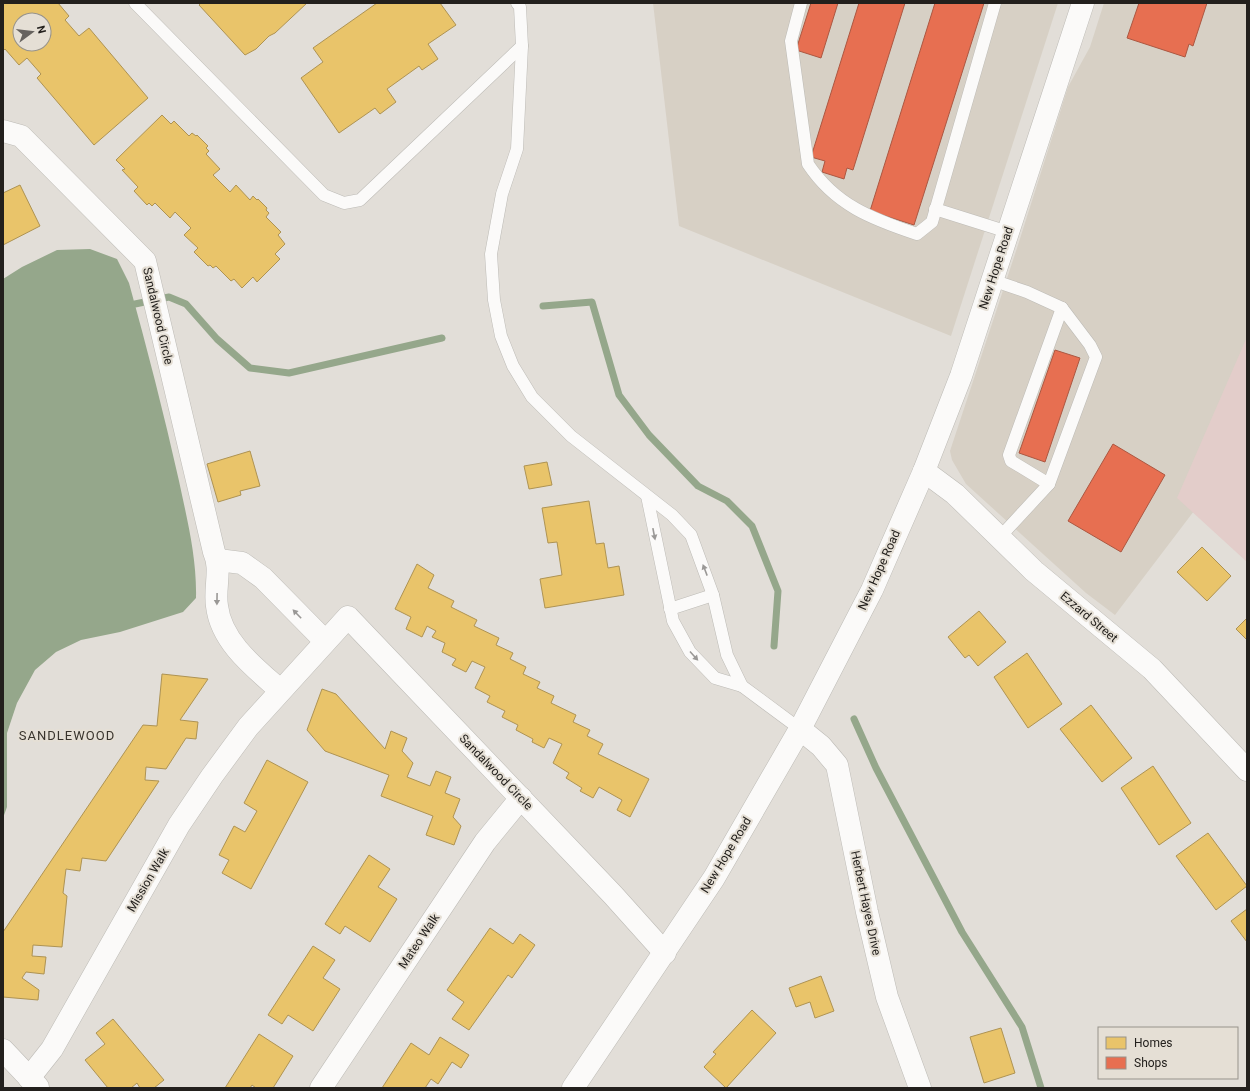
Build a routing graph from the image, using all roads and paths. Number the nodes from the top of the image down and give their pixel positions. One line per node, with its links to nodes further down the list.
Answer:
1 (135, 3): 6 (lane)
2 (517, 3): 6 (lane)
3 (801, 3): 8 (lane)
4 (995, 3): 8 (lane)
5 (1083, 3): 9 (street, New Hope Road)
6 (522, 46): 14 (lane)
7 (3, 131): 16 (street, Sandalwood Circle)
8 (936, 209): 9 (lane)
9 (1008, 232): 10 (street, New Hope Road)
10 (992, 280): 11 (lane); 12 (street, New Hope Road)
11 (1062, 308): 13 (lane); 13 (lane)
12 (924, 471): 15 (street, Ezzard Street); 22 (street, New Hope Road)
13 (1049, 484): 15 (lane)
14 (647, 496): 17 (lane, one-way to 14); 18 (lane, one-way to 18)
15 (1000, 537): 23 (street, Ezzard Street)
16 (218, 560): 19 (street, one-way to 16); 21 (street, Sandalwood Circle, one-way to 21)
17 (713, 594): 18 (lane); 20 (lane)
18 (670, 609): 20 (lane, one-way to 20)
19 (325, 641): 21 (street, Sandalwood Circle); 24 (street, Sandalwood Circle)
20 (742, 686): 22 (lane)
21 (280, 690): 27 (street, Mission Walk)
22 (800, 729): 25 (street, New Hope Road); 30 (street, Herbert Hayes Drive)
23 (1247, 770)
24 (521, 798): 25 (street, Sandalwood Circle); 28 (street, Mateo Walk)
25 (664, 953): 29 (street, New Hope Road)
26 (3, 1050): 27 (street)
27 (34, 1083)
28 (321, 1088)
29 (573, 1088)
30 (920, 1088)

